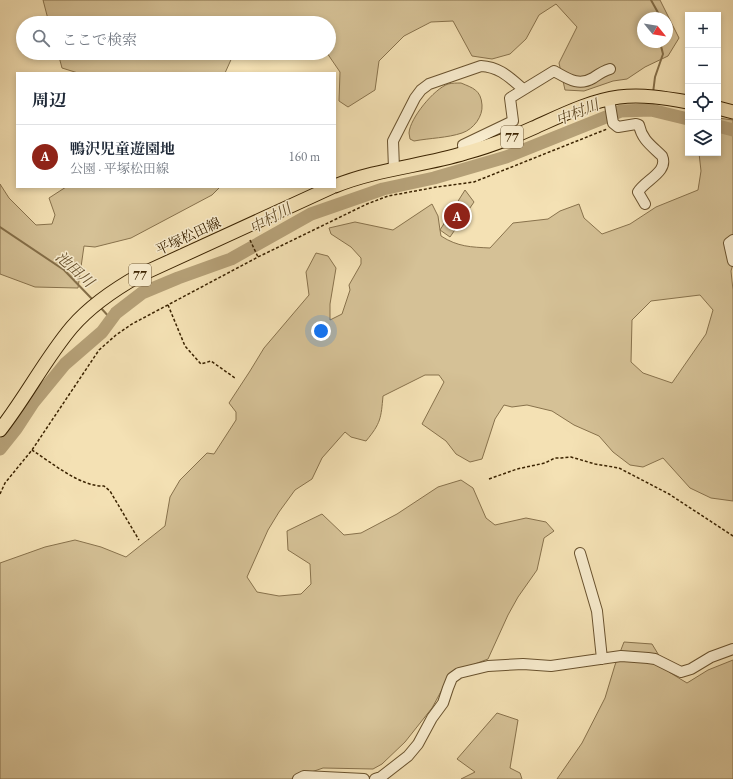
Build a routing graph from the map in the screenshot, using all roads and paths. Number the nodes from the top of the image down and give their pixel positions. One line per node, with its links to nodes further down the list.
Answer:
1 (610, 69): 2 (street)
2 (523, 89): 8 (street); 9 (street)
3 (685, 101): 4 (main road, 77)
4 (610, 102): 7 (street); 8 (main road, 77)
5 (721, 109): 6 (main road)
6 (733, 112)
7 (614, 123): 12 (street); 15 (path)
8 (464, 154): 9 (main road, 77)
9 (394, 169): 10 (main road, 77)
10 (336, 186)
11 (330, 188): 19 (main road, 平塚松田線 / 77)
12 (645, 204)
13 (250, 240): 15 (path)
14 (733, 240): 16 (street)
15 (258, 257): 17 (path)
16 (733, 260)
17 (168, 305): 18 (path); 20 (path)
18 (235, 378)
19 (0, 430)
20 (32, 450): 22 (path); 24 (path)
21 (489, 479): 23 (path)
22 (0, 494)
23 (733, 536)
24 (139, 540)
25 (580, 553): 27 (street)
26 (733, 649): 27 (street)
27 (602, 659): 30 (street)
28 (298, 779): 29 (street)
29 (364, 779)
30 (375, 779)

